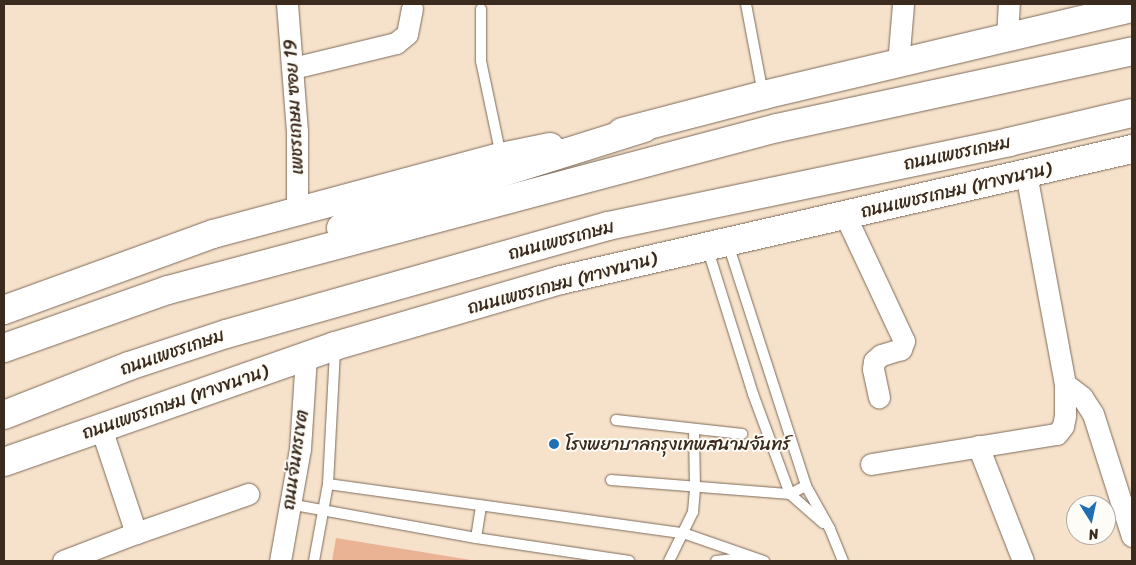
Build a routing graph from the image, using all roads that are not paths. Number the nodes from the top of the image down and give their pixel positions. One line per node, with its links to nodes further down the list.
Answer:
1 (287, 4): 12 (street, เพชรเกษม ซอย 19)
2 (746, 4): 13 (lane)
3 (902, 4): 11 (street)
4 (1009, 4): 9 (street)
5 (412, 8): 12 (street)
6 (1119, 8): 8 (main road)
7 (481, 9): 17 (lane)
8 (1077, 13): 9 (main road)
9 (1006, 39): 11 (main road)
10 (1132, 51): 22 (main road)
11 (898, 64): 13 (main road)
12 (293, 68): 19 (street, เพชรเกษม ซอย 19)
13 (764, 95): 15 (main road)
14 (1132, 113): 29 (main road, ถนนเพชรเกษม)
15 (644, 128): 17 (main road); 22 (main road)
16 (1132, 149): 18 (main road, ถนนเพชรเกษม (ทางขนาน))
17 (501, 157): 19 (main road)
18 (1026, 174): 20 (main road, ถนนเพชรเกษม (ทางขนาน)); 27 (street)
19 (297, 210): 23 (main road)
20 (845, 215): 21 (main road, ถนนเพชรเกษม (ทางขนาน)); 28 (street)
21 (717, 245): 24 (main road, ถนนเพชรเกษม (ทางขนาน)); 39 (lane); 42 (lane)
22 (168, 290): 25 (main road)
23 (4, 310)
24 (335, 346): 26 (main road, ถนนเพชรเกษม (ทางขนาน)); 38 (lane)
25 (4, 348)
26 (306, 357): 31 (main road, ถนนเพชรเกษม (ทางขนาน)); 43 (street, ถนนจันทรเขต)
27 (1066, 384): 34 (street); 49 (street)
28 (879, 397)
29 (4, 415)
30 (616, 420): 32 (lane)
31 (101, 428): 35 (main road, ถนนเพชรเกษม (ทางขนาน)); 47 (street)
32 (694, 429): 33 (lane); 40 (lane)
33 (742, 434)
34 (978, 446): 36 (street); 60 (street)
35 (4, 462)
36 (871, 464)
37 (611, 480): 40 (lane)
38 (328, 484): 44 (lane); 45 (lane)
39 (806, 486): 42 (lane); 46 (lane)
40 (695, 488): 42 (lane); 48 (lane)
41 (248, 494): 47 (street)
42 (790, 494): 46 (lane)
43 (289, 504): 45 (lane); 53 (street, ถนนจันทรเขต)
44 (480, 505): 48 (lane); 50 (lane)
45 (323, 511): 50 (lane); 54 (lane)
46 (830, 529): 59 (lane)
47 (136, 533): 52 (street)
48 (683, 533): 51 (lane); 56 (lane)
49 (1132, 536)
50 (476, 538): 55 (lane)
51 (752, 557): 57 (lane); 58 (lane)
52 (63, 561)
53 (280, 561)
54 (314, 561)
55 (629, 561)
56 (669, 561)
57 (716, 561)
58 (764, 561)
59 (844, 561)
60 (1023, 561)

